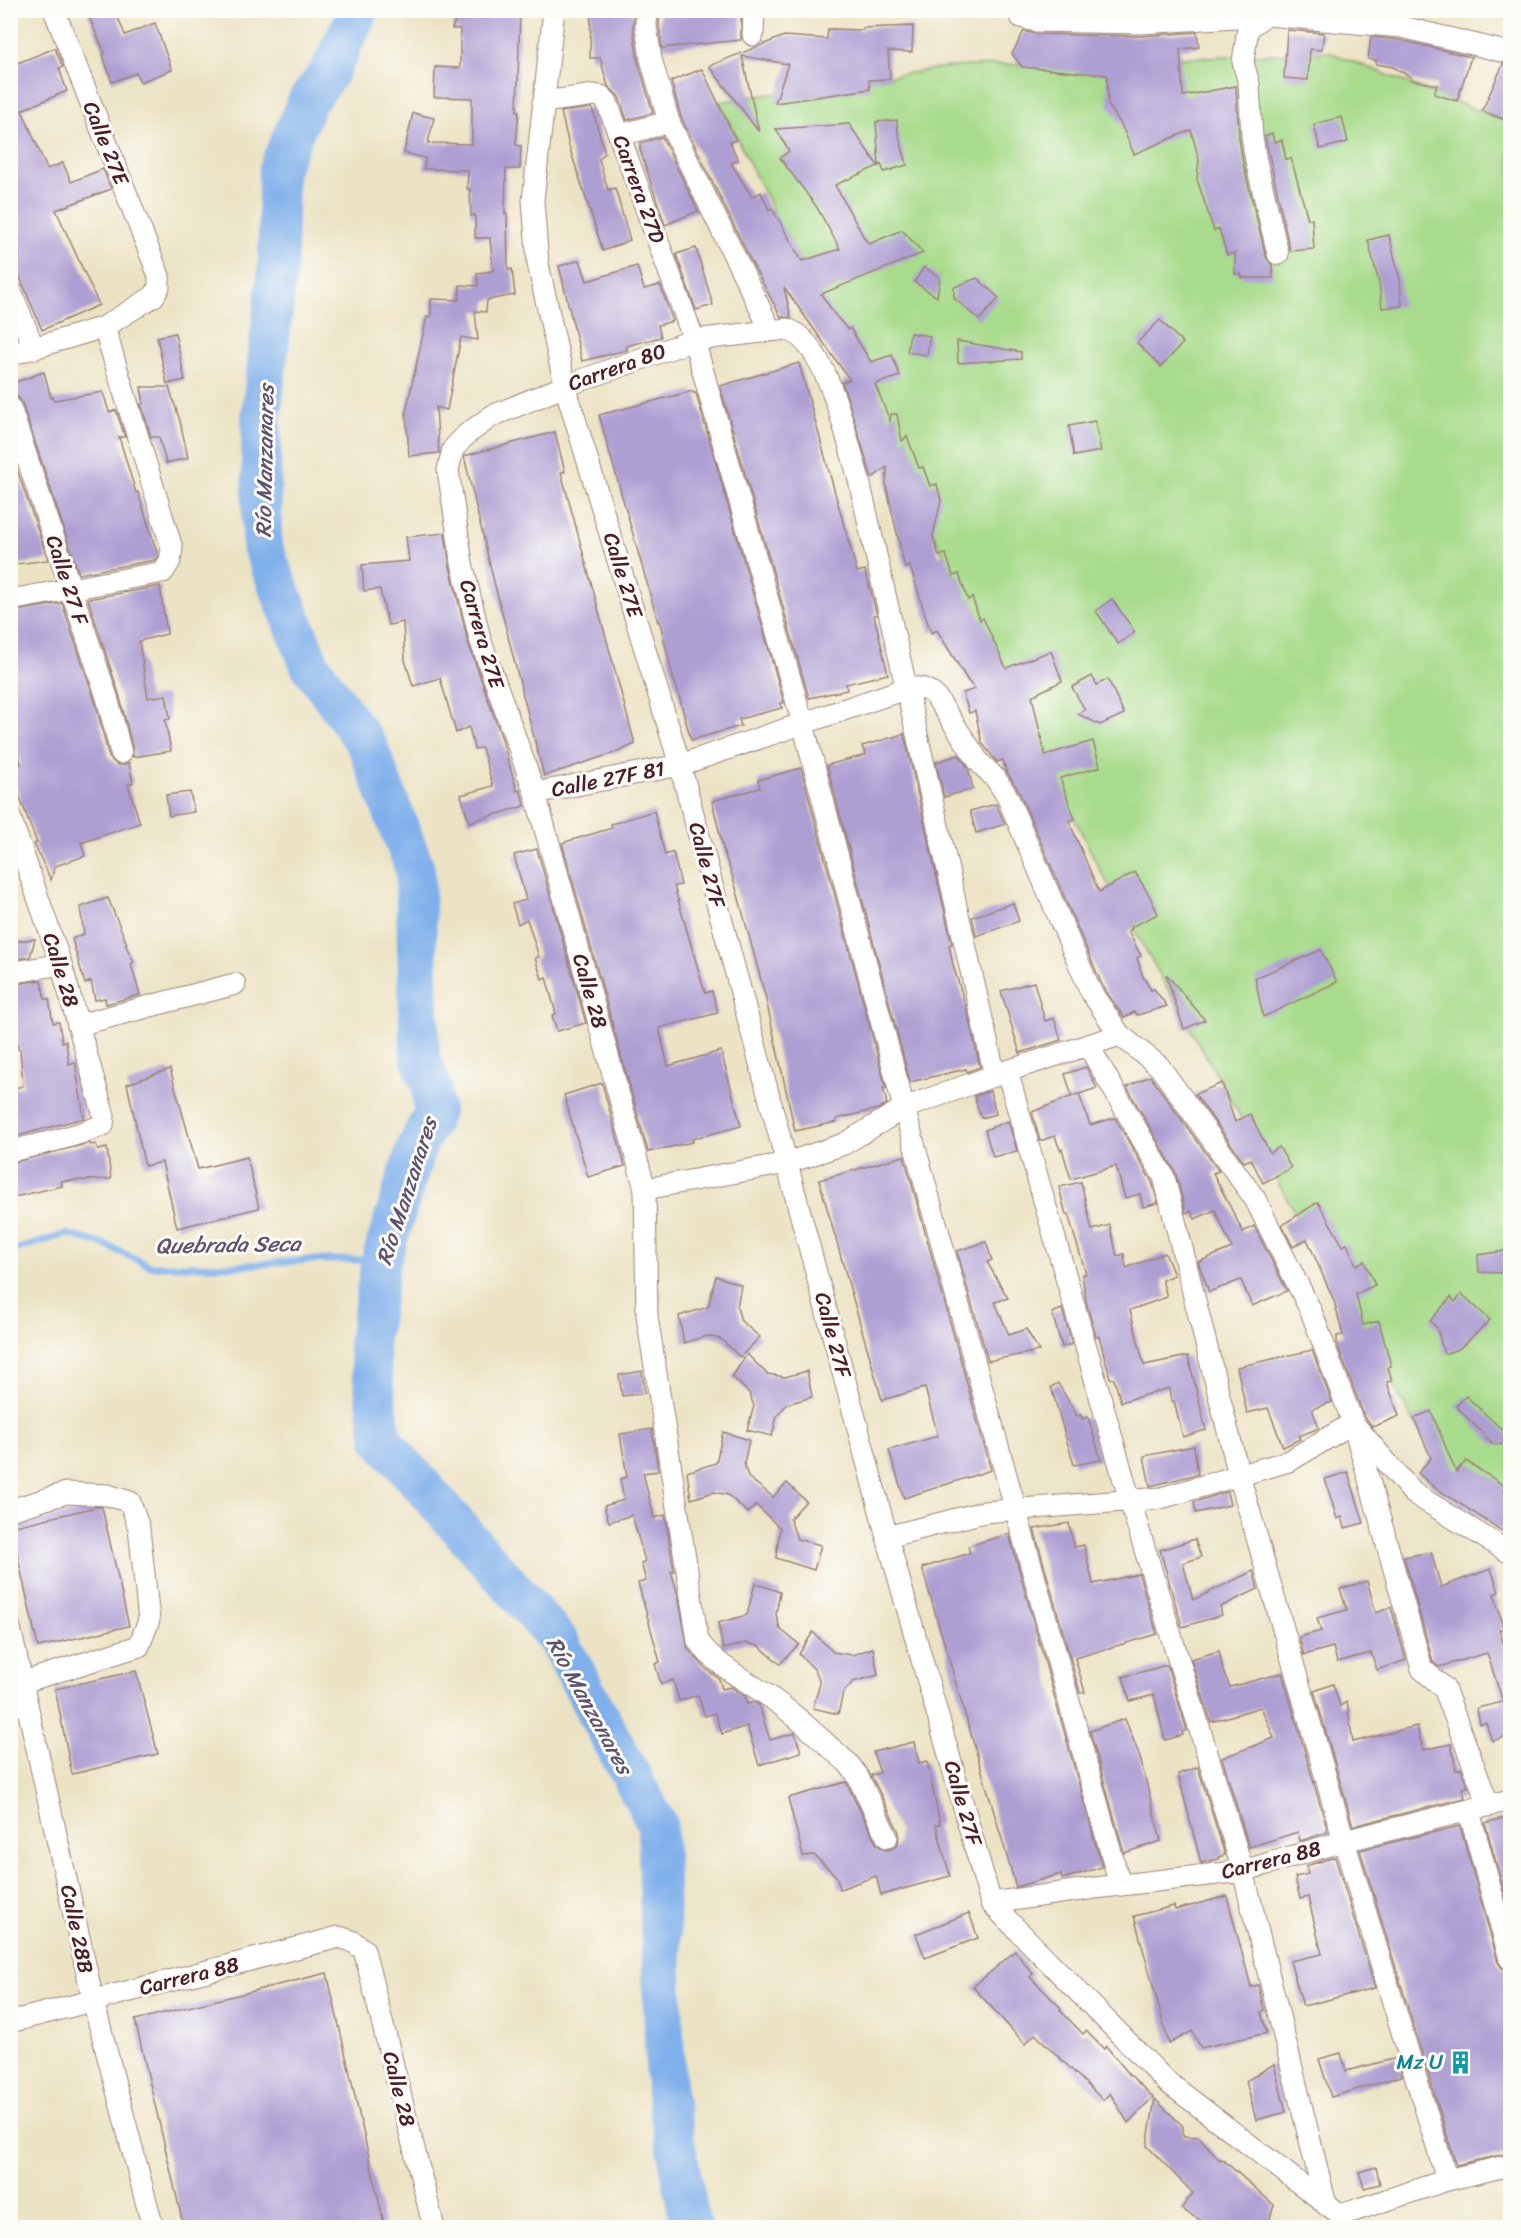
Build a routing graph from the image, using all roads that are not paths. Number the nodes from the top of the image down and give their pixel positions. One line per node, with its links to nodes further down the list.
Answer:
1 (54, 10): 16 (street, Calle 27E)
2 (554, 10): 11 (street)
3 (647, 10): 12 (street)
4 (754, 10): 9 (street)
5 (1017, 10): 7 (street)
6 (1267, 13): 7 (street); 8 (street); 14 (street)
7 (1142, 17)
8 (1402, 19): 10 (street)
9 (753, 35)
10 (1510, 52)
11 (543, 102): 13 (street, Carrera 27D); 21 (street)
12 (669, 122): 13 (street); 17 (street)
13 (620, 135): 18 (street, Carrera 27D)
14 (1278, 254)
15 (10, 289): 19 (street)
16 (104, 327): 19 (street); 24 (street)
17 (770, 329): 18 (street, Carrera 80); 26 (street, Carrera 80)
18 (694, 340): 21 (street, Carrera 80); 27 (street, Carrera 27D)
19 (34, 349): 20 (street)
20 (10, 355)
21 (566, 386): 23 (street, Carrera 80); 29 (street, Calle 27E)
22 (10, 407): 24 (street, Calle 27 F)
23 (448, 470): 30 (street, Carrera 27E)
24 (69, 588): 25 (street); 28 (street, Calle 27 F)
25 (10, 600)
26 (908, 688): 27 (street); 36 (street); 38 (street)
27 (802, 724): 29 (street); 39 (street, Carrera 27D)
28 (121, 753)
29 (681, 765): 30 (street, Calle 27F 81); 41 (street, Calle 27F)
30 (535, 793): 42 (street, Calle 28)
31 (10, 817): 32 (street, Calle 28)
32 (61, 964): 33 (street); 35 (street, Calle 28)
33 (10, 973)
34 (235, 984): 35 (street)
35 (78, 1025): 40 (street, Calle 28)
36 (1120, 1035): 37 (street); 43 (street)
37 (1088, 1045): 38 (street); 44 (street)
38 (1001, 1073): 39 (street); 45 (street)
39 (904, 1108): 41 (street); 47 (street, Carrera 27D)
40 (10, 1151)
41 (787, 1163): 42 (street); 48 (street, Calle 27F)
42 (645, 1189): 54 (street, Calle 28)
43 (1353, 1423): 44 (street); 49 (street); 53 (street)
44 (1239, 1475): 45 (street); 55 (street)
45 (1130, 1501): 47 (street); 56 (street)
46 (10, 1510): 51 (street)
47 (1017, 1510): 48 (street); 57 (street, Carrera 27D)
48 (887, 1537): 58 (street, Calle 27F)
49 (1510, 1553)
50 (10, 1628): 51 (street, Calle 28B)
51 (17, 1685): 61 (street, Calle 28B)
52 (1510, 1800): 53 (street, Carrera 88)
53 (1479, 1808): 55 (street, Carrera 88); 60 (street)
54 (887, 1837)
55 (1344, 1841): 56 (street, Carrera 88); 64 (street)
56 (1243, 1871): 57 (street, Carrera 88); 65 (street)
57 (1120, 1885): 58 (street, Carrera 88)
58 (991, 1903): 65 (street)
59 (364, 1950): 61 (street, Carrera 88); 67 (street, Calle 28)
60 (1510, 1959)
61 (93, 2000): 62 (street, Carrera 88); 66 (street, Calle 28B)
62 (10, 2022)
63 (1510, 2165): 64 (street)
64 (1447, 2180): 65 (street)
65 (1326, 2205)
66 (153, 2228)
67 (434, 2228)

